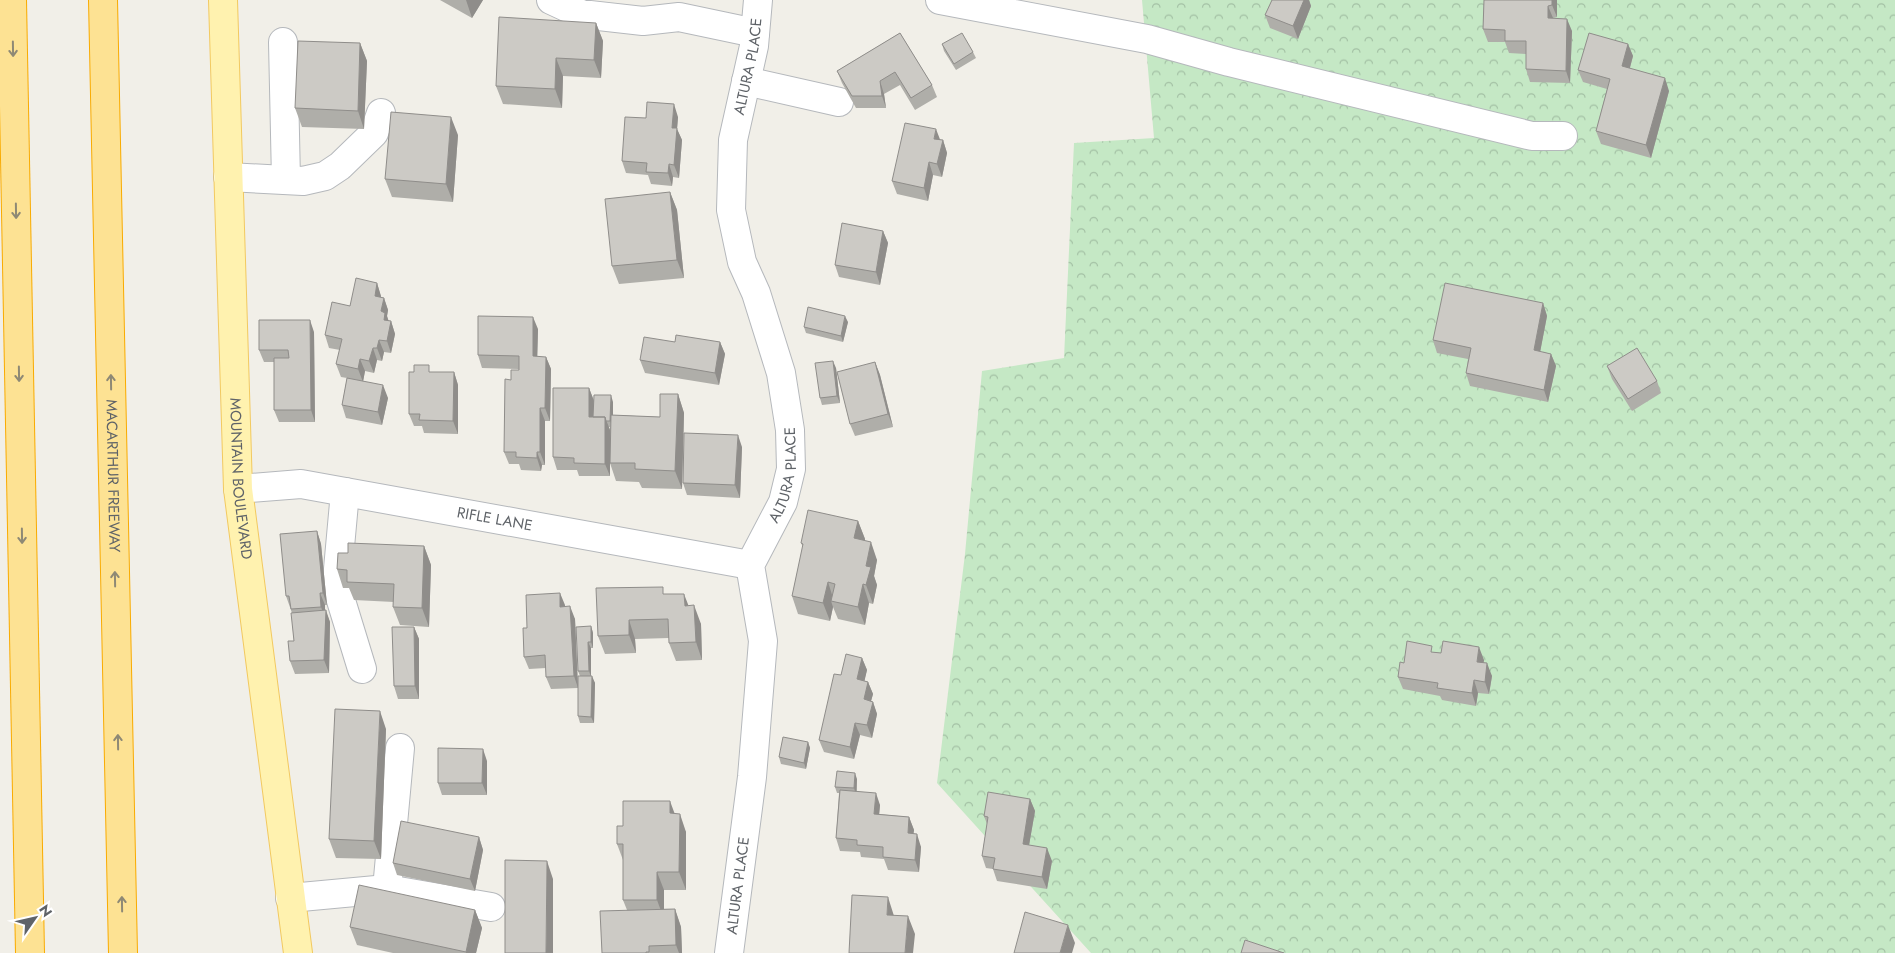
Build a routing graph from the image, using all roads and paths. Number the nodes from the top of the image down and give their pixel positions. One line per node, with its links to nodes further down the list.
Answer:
1 (12, 0): 24 (highway, one-way to 24)
2 (103, 0): 25 (highway, MACARTHUR FREEWAY, one-way to 2)
3 (223, 0): 13 (main road, MOUNTAIN BOULEVARD)
4 (551, 0): 7 (street)
5 (758, 0): 7 (street, ALTURA PLACE)
6 (940, 0): 12 (street)
7 (755, 33): 9 (street, ALTURA PLACE)
8 (283, 42): 14 (street)
9 (746, 81): 10 (street); 17 (street, ALTURA PLACE)
10 (839, 102)
11 (381, 113): 14 (street)
12 (1563, 136)
13 (228, 177): 14 (street); 15 (main road, MOUNTAIN BOULEVARD)
14 (286, 180)
15 (238, 489): 16 (street, RIFLE LANE); 21 (main road, MOUNTAIN BOULEVARD)
16 (345, 492): 17 (street, RIFLE LANE); 18 (street)
17 (750, 565): 23 (street, ALTURA PLACE)
18 (362, 669)
19 (400, 748): 20 (street)
20 (387, 888): 21 (street); 22 (street)
21 (290, 898): 26 (main road, MOUNTAIN BOULEVARD)
22 (492, 907)
23 (731, 952)
24 (30, 953)
25 (123, 953)
26 (298, 953)

